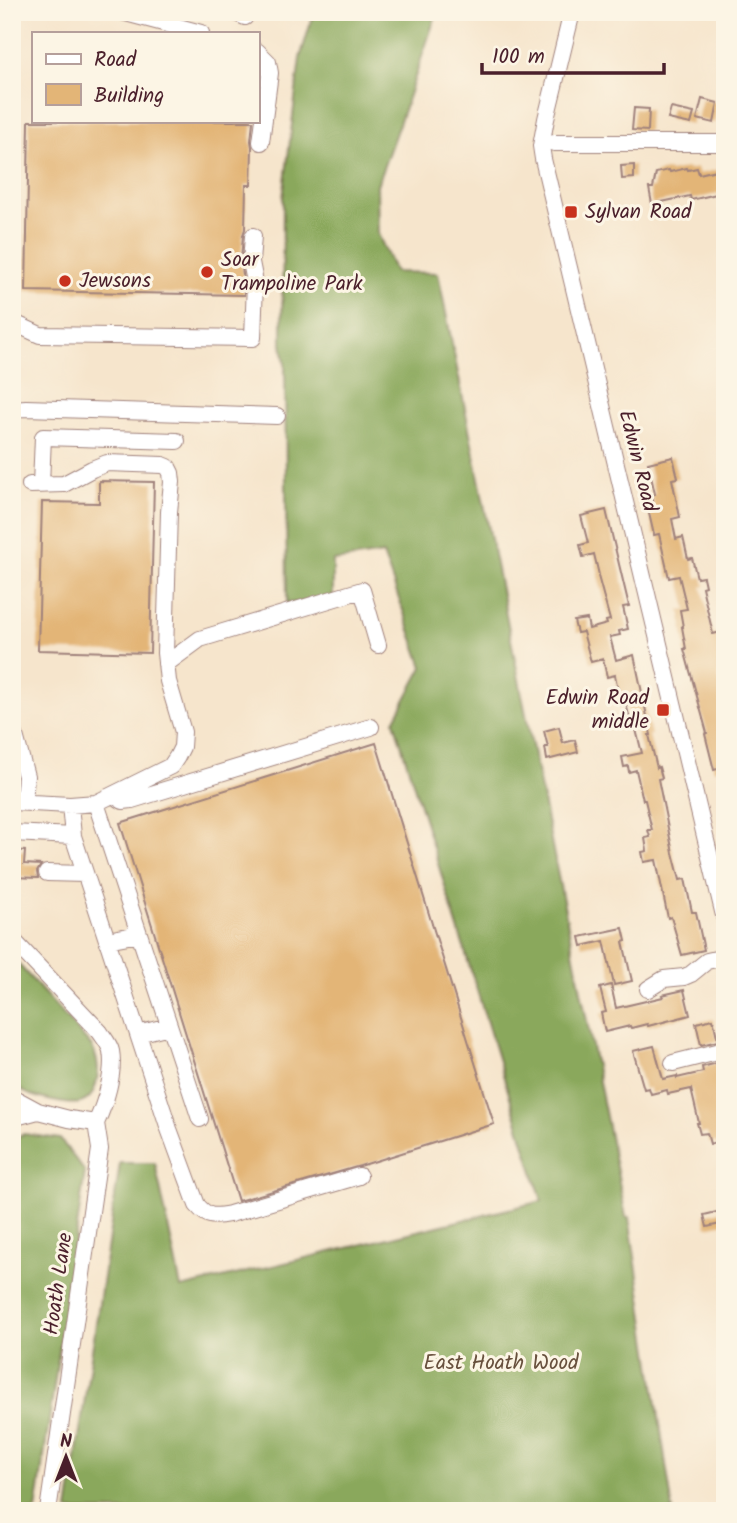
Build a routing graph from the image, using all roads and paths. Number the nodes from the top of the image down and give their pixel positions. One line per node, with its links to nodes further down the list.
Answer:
1 (122, 12): 3 (street)
2 (572, 12): 25 (street, Edwin Road)
3 (197, 32)
4 (259, 53): 5 (street)
5 (261, 142)
6 (554, 143): 7 (street)
7 (725, 143)
8 (253, 236): 9 (street)
9 (12, 322)
10 (12, 409): 11 (street)
11 (277, 416)
12 (177, 441): 14 (street)
13 (378, 645): 14 (street)
14 (166, 664): 17 (street)
15 (12, 724): 18 (street)
16 (371, 727): 17 (street)
17 (113, 795): 19 (street)
18 (18, 803): 20 (street)
19 (96, 803): 20 (street); 26 (street)
20 (71, 806): 22 (street)
21 (12, 834): 22 (street)
22 (73, 836): 24 (street)
23 (47, 873): 24 (street)
24 (85, 874): 28 (street)
25 (725, 920)
26 (139, 934): 28 (street); 31 (street)
27 (12, 939): 39 (street)
28 (107, 940): 32 (street)
29 (725, 957): 30 (street)
30 (648, 989)
31 (169, 1026): 32 (street); 38 (street)
32 (138, 1034): 40 (street)
33 (725, 1050): 34 (street)
34 (673, 1063)
35 (12, 1097): 36 (street)
36 (38, 1111): 37 (street); 39 (street)
37 (12, 1118)
38 (200, 1119)
39 (96, 1123): 41 (street, Hoath Lane)
40 (359, 1176)
41 (48, 1511)

